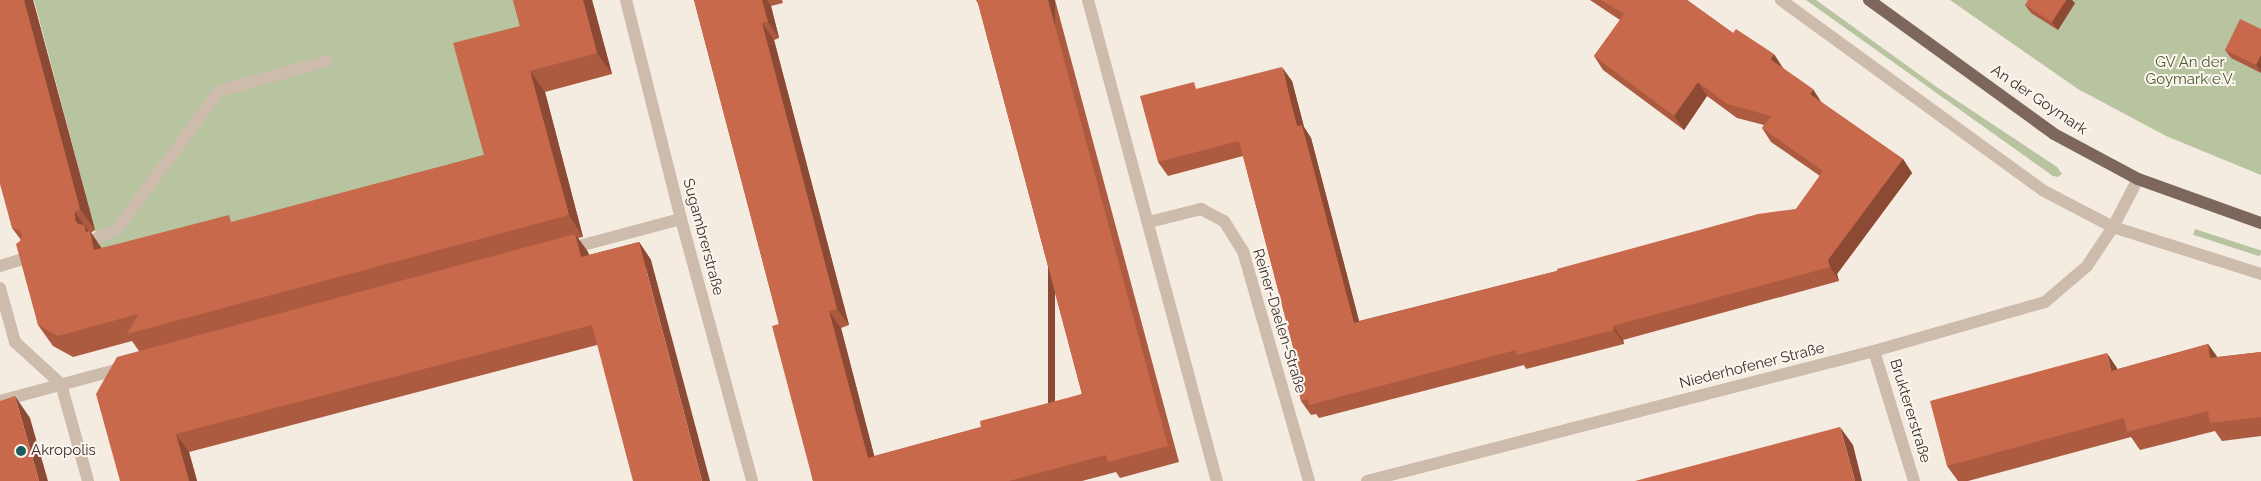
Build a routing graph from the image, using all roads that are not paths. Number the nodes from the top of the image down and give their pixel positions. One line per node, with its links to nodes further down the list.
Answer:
1 (626, 0): 7 (street, Sugambrerstraße)
2 (1088, 0): 8 (street)
3 (1781, 0): 10 (street)
4 (1869, 0): 6 (main road, An der Goymark)
5 (327, 61): 11 (street)
6 (2138, 179): 9 (main road, An der Goymark); 10 (street, Niederhofener Straße)
7 (681, 219): 12 (street); 22 (street, Sugambrerstraße)
8 (1149, 222): 23 (street); 24 (street, Reiner-Daelen-Straße)
9 (2261, 223)
10 (2113, 227): 15 (street); 17 (street, Niederhofener Straße)
11 (97, 238)
12 (557, 252)
13 (29, 257): 14 (street)
14 (0, 266)
15 (2261, 274)
16 (0, 288): 19 (street)
17 (1874, 351): 25 (street, Niederhofener Straße); 26 (street, Bruktererstraße)
18 (137, 364): 19 (street)
19 (61, 384): 20 (street); 21 (street)
20 (0, 400)
21 (88, 481)
22 (752, 481)
23 (1217, 481)
24 (1309, 481)
25 (1367, 481)
26 (1914, 481)

